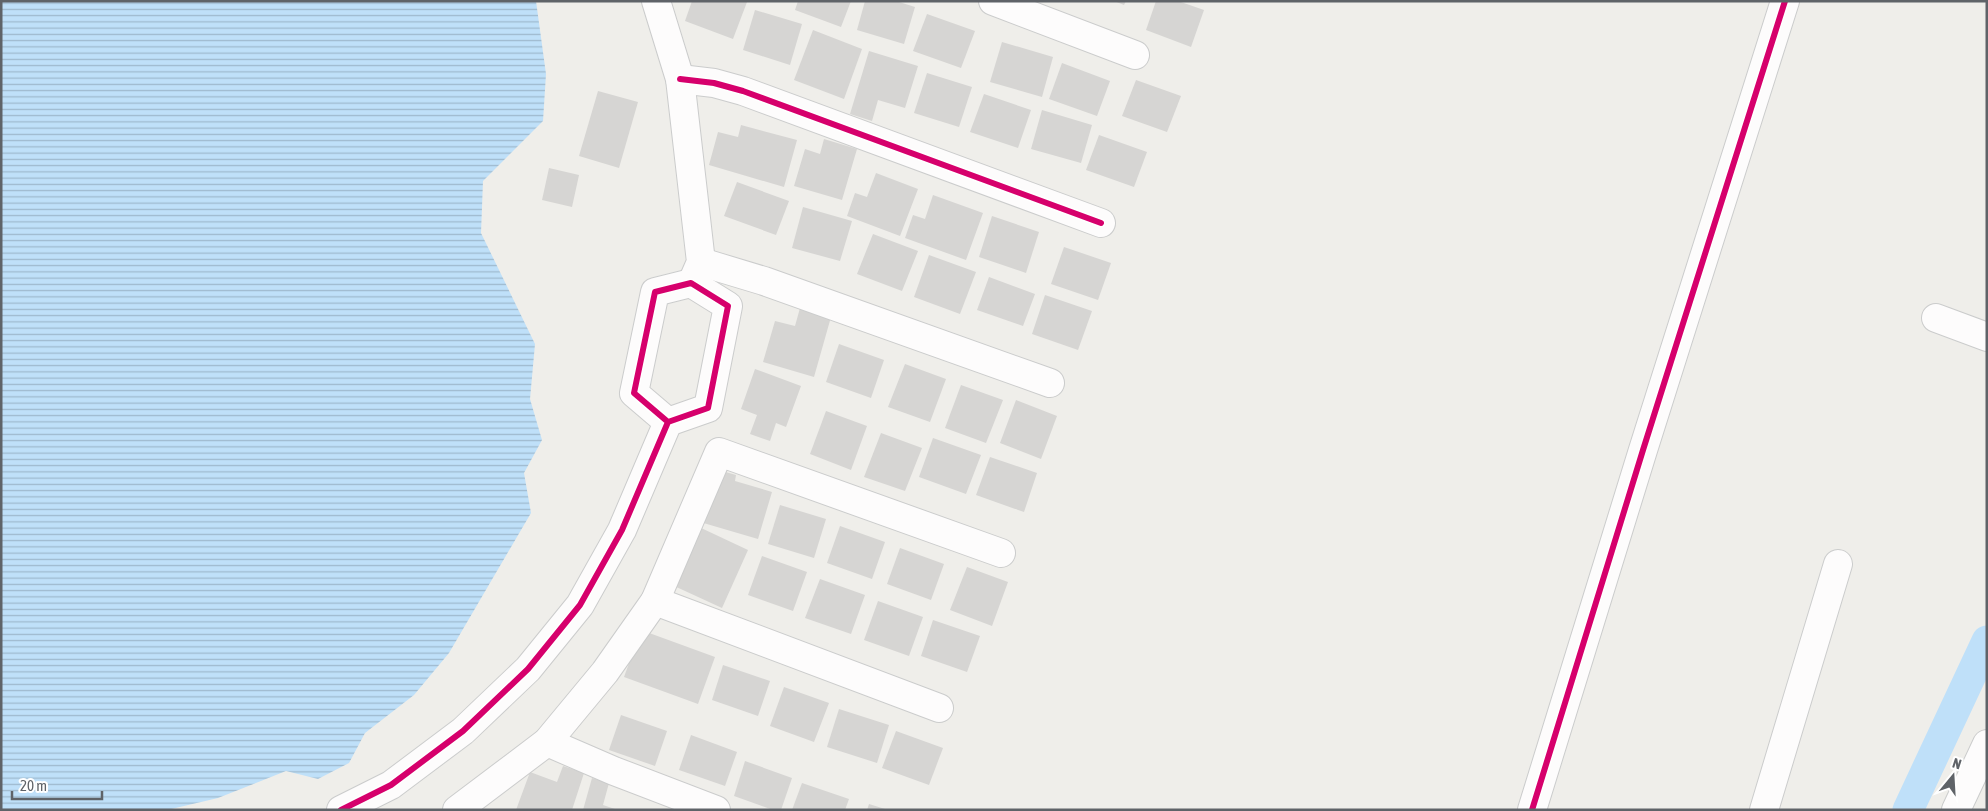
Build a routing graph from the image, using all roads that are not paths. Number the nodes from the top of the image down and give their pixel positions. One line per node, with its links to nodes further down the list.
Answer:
1 (656, 1): 5 (street)
2 (993, 1): 4 (street)
3 (1785, 1): 21 (street)
4 (1135, 55)
5 (680, 79): 6 (street); 7 (street)
6 (1101, 223)
7 (696, 273): 10 (street); 11 (street); 11 (street)
8 (1936, 318): 9 (street)
9 (1987, 338)
10 (1050, 383)
11 (668, 422): 18 (street)
12 (1001, 553): 14 (street)
13 (1838, 564): 22 (street)
14 (655, 601): 15 (street); 16 (street)
15 (938, 708)
16 (547, 742): 19 (street); 20 (street)
17 (1987, 744): 23 (street)
18 (341, 810)
19 (457, 810)
20 (716, 810)
21 (1532, 810)
22 (1764, 810)
23 (1956, 810)

